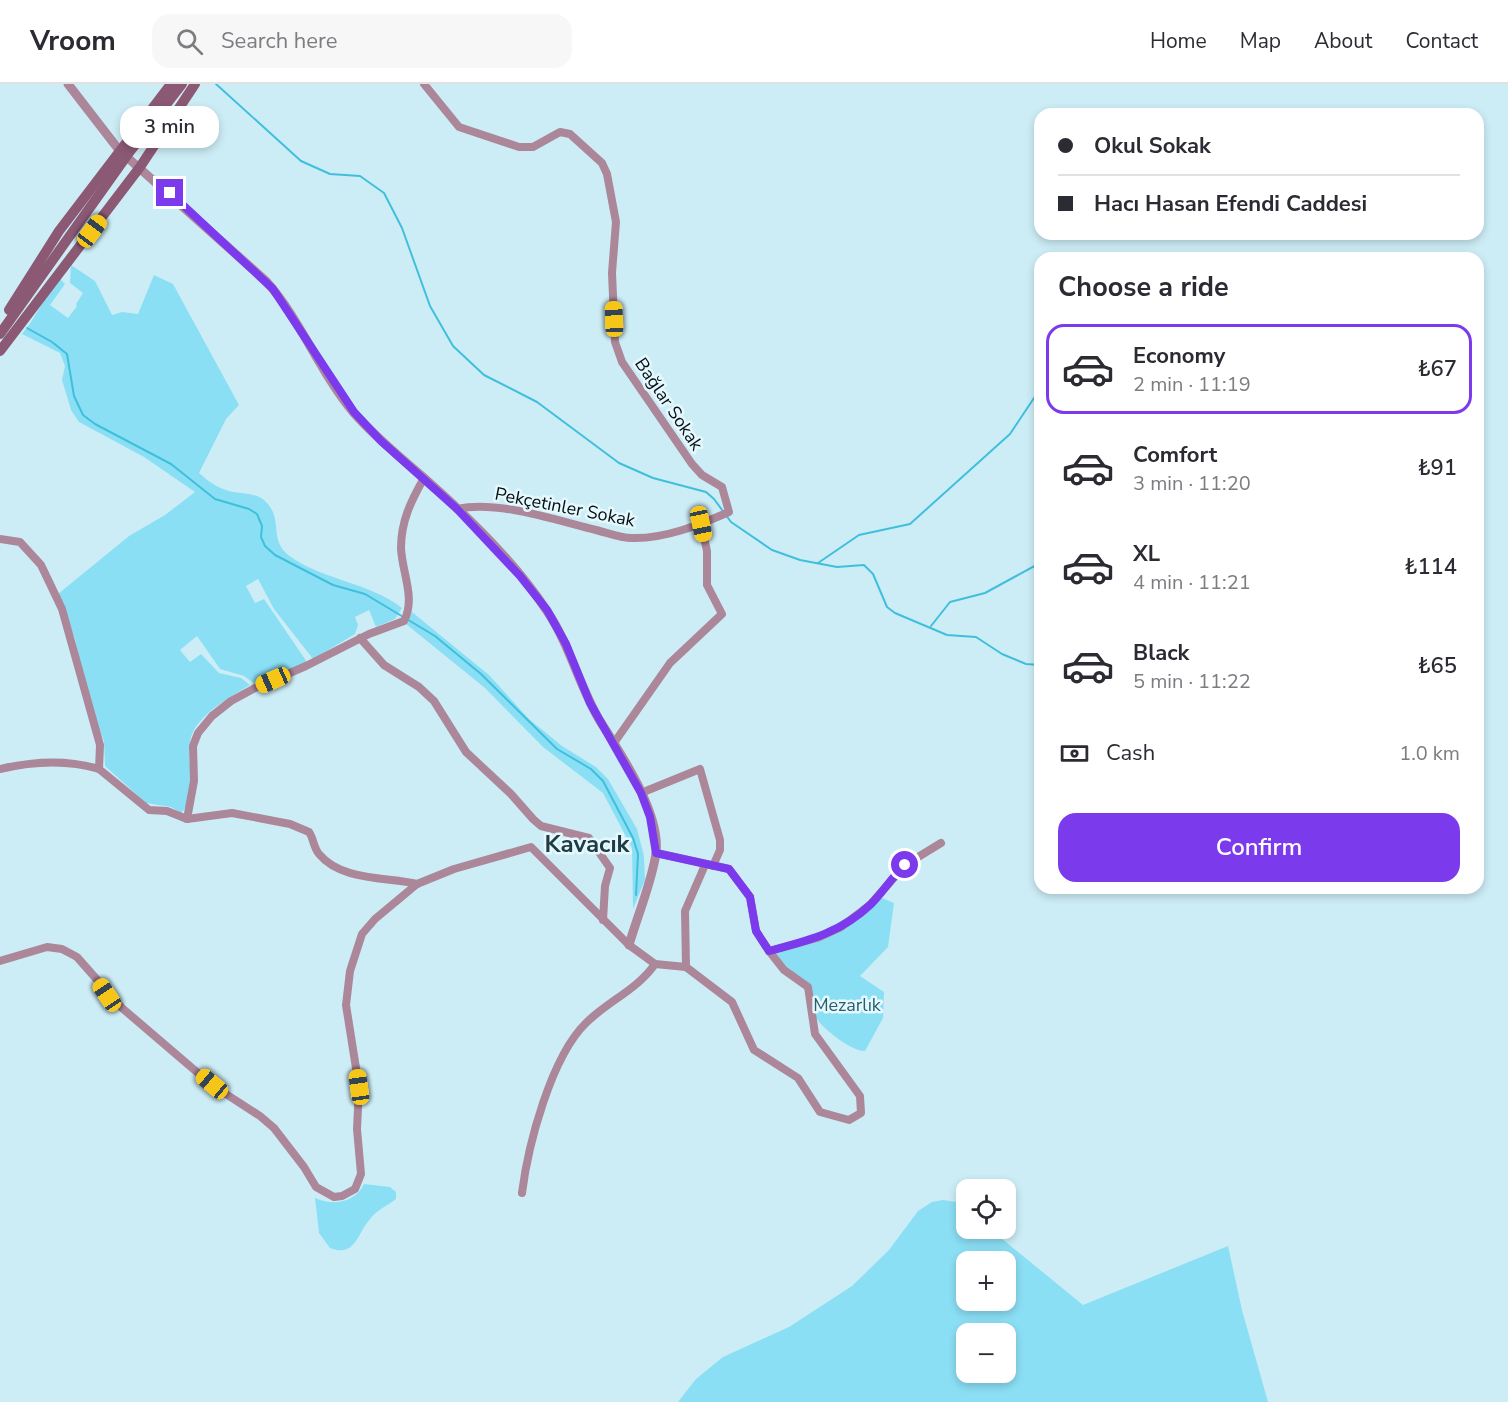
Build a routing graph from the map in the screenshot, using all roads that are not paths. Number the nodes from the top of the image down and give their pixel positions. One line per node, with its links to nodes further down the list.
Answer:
1 (68, 84): 6 (street)
2 (171, 84): 6 (main road)
3 (182, 84): 9 (main road)
4 (195, 84): 7 (main road)
5 (424, 84): 13 (street, Bağlar Sokak)
6 (121, 152): 7 (street); 8 (main road)
7 (136, 164): 10 (main road); 11 (street)
8 (0, 324)
9 (0, 334)
10 (0, 351)
11 (424, 478): 12 (street); 15 (street)
12 (457, 509): 13 (street, Pekçetinler Sokak); 16 (street)
13 (701, 524): 16 (street)
14 (0, 538): 18 (street)
15 (360, 638): 20 (street); 25 (street)
16 (614, 743): 19 (street)
17 (0, 769): 18 (street)
18 (99, 769): 20 (street)
19 (641, 793): 22 (street); 23 (street)
20 (187, 819): 24 (street)
21 (941, 843): 27 (street)
22 (656, 853): 23 (street); 26 (street)
23 (709, 866): 27 (street); 30 (street)
24 (417, 884): 25 (street); 28 (street)
25 (603, 920): 26 (street)
26 (629, 945): 29 (street)
27 (769, 951): 30 (street)
28 (0, 961)
29 (656, 964): 30 (street); 31 (street)
30 (686, 967)
31 (522, 1193)

